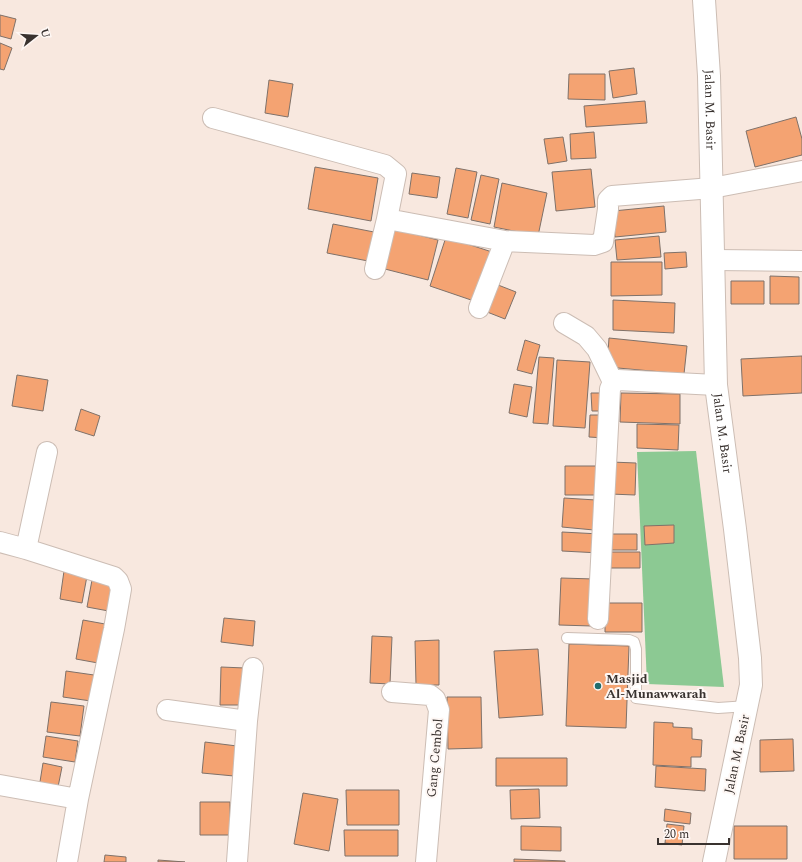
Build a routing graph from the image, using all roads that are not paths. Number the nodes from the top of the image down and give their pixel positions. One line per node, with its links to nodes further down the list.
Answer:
1 (704, 0): 4 (main road, Jalan M. Basir)
2 (213, 118): 5 (street)
3 (802, 171): 4 (street)
4 (712, 188): 6 (street); 7 (main road, Jalan M. Basir)
5 (387, 219): 6 (street); 9 (street)
6 (505, 241): 10 (street)
7 (714, 260): 8 (street); 13 (main road, Jalan M. Basir)
8 (802, 261)
9 (375, 269)
10 (479, 308)
11 (564, 323): 12 (street)
12 (613, 382): 13 (street); 17 (street)
13 (716, 385): 21 (main road, Jalan M. Basir)
14 (47, 452): 16 (street)
15 (0, 542): 16 (street)
16 (26, 549): 25 (street)
17 (598, 619)
18 (567, 638): 21 (lane)
19 (253, 668): 23 (street)
20 (392, 692): 28 (street, Gang Cembol)
21 (748, 706): 29 (main road, Jalan M. Basir)
22 (167, 710): 23 (street)
23 (247, 721): 27 (street)
24 (0, 785): 25 (street)
25 (78, 799): 26 (street)
26 (67, 862)
27 (237, 862)
28 (426, 862)
29 (714, 862)

